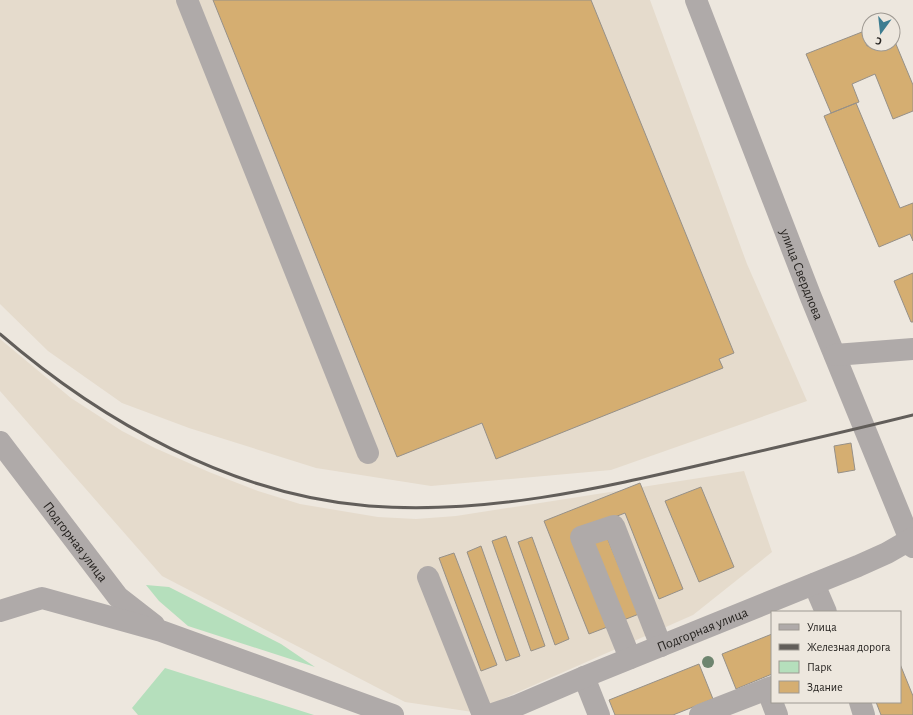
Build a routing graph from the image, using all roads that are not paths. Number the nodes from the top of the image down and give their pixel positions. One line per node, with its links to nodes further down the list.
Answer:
1 (187, 0): 6 (street)
2 (696, 0): 4 (street, улица Свердлова)
3 (913, 349): 4 (street)
4 (835, 356): 7 (street, улица Свердлова)
5 (0, 442): 12 (street, Подгорная улица)
6 (368, 453)
7 (912, 541): 9 (street, Подгорная улица)
8 (428, 577): 22 (street)
9 (814, 584): 11 (street); 13 (street, Подгорная улица)
10 (0, 611): 12 (street)
11 (826, 611)
12 (161, 631): 19 (street)
13 (661, 646): 14 (street, Подгорная улица); 14 (street)
14 (630, 658): 15 (street, Подгорная улица)
15 (584, 676): 20 (street, Подгорная улица); 24 (street)
16 (769, 688): 25 (street)
17 (773, 703): 26 (street)
18 (860, 703): 27 (street)
19 (366, 710): 21 (street)
20 (518, 711): 23 (street, Подгорная улица)
21 (393, 715)
22 (483, 715)
23 (490, 715)
24 (599, 715)
25 (700, 715)
26 (777, 715)
27 (864, 715)

